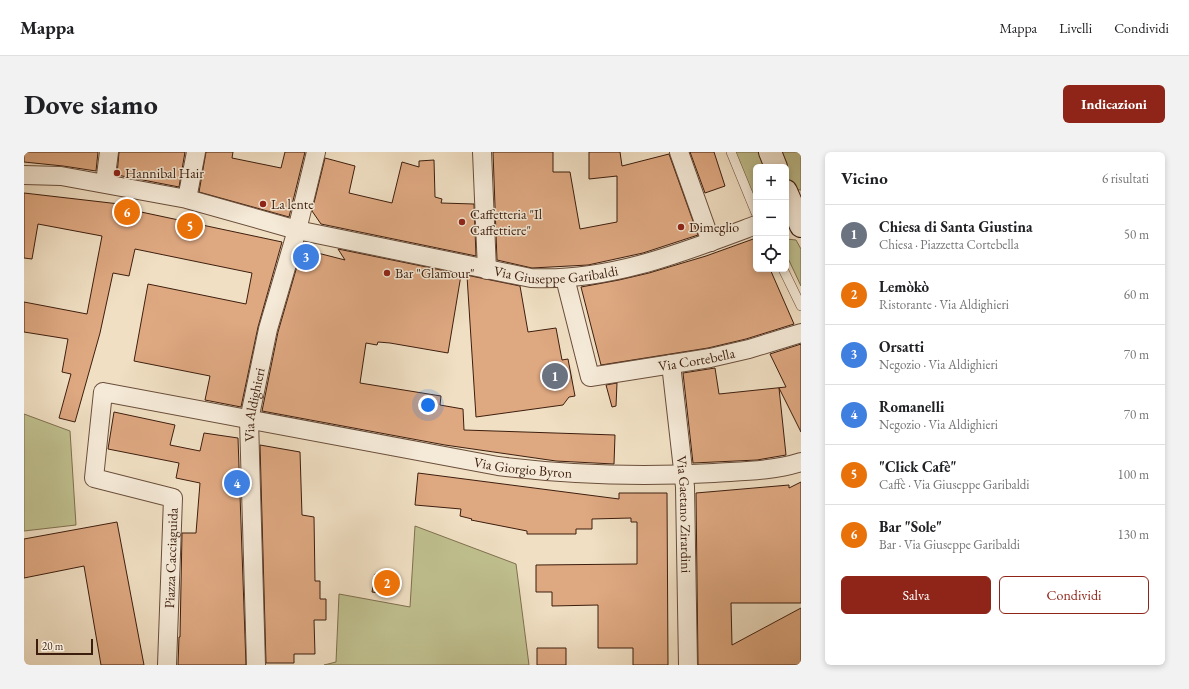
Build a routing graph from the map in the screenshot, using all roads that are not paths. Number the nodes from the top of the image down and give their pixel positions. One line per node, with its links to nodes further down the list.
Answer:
1 (109, 152): 10 (street)
2 (196, 152): 12 (street)
3 (316, 152): 16 (street, Via Aldighieri)
4 (482, 152): 18 (street)
5 (679, 152): 17 (street)
6 (731, 152): 13 (lane)
7 (770, 152): 8 (street)
8 (775, 164)
9 (24, 175): 10 (street, Via Giuseppe Garibaldi)
10 (105, 183): 12 (street, Via Giuseppe Garibaldi)
11 (789, 198): 14 (street)
12 (187, 199): 16 (street, Via Giuseppe Garibaldi)
13 (753, 206)
14 (796, 217)
15 (753, 226): 17 (street, Via Giuseppe Garibaldi)
16 (297, 230): 18 (street, Via Giuseppe Garibaldi); 25 (street, Via Aldighieri)
17 (711, 242): 20 (street, Via Giuseppe Garibaldi)
18 (487, 270): 20 (street, Via Giuseppe Garibaldi)
19 (784, 272): 21 (lane)
20 (565, 278): 23 (street, Via Cortebella)
21 (801, 306)
22 (801, 333): 23 (street, Via Cortebella)
23 (671, 364): 27 (street, Via Gaetano Zirardini)
24 (103, 392): 25 (street, Via Giorgio Byron); 28 (street, Piazza Cacciaguida)
25 (249, 420): 27 (street, Via Giorgio Byron); 29 (street, Via Aldighieri)
26 (801, 462): 27 (street, Via Giorgio Byron)
27 (684, 475): 30 (street, Via Gaetano Zirardini)
28 (167, 665)
29 (256, 665)
30 (688, 665)

